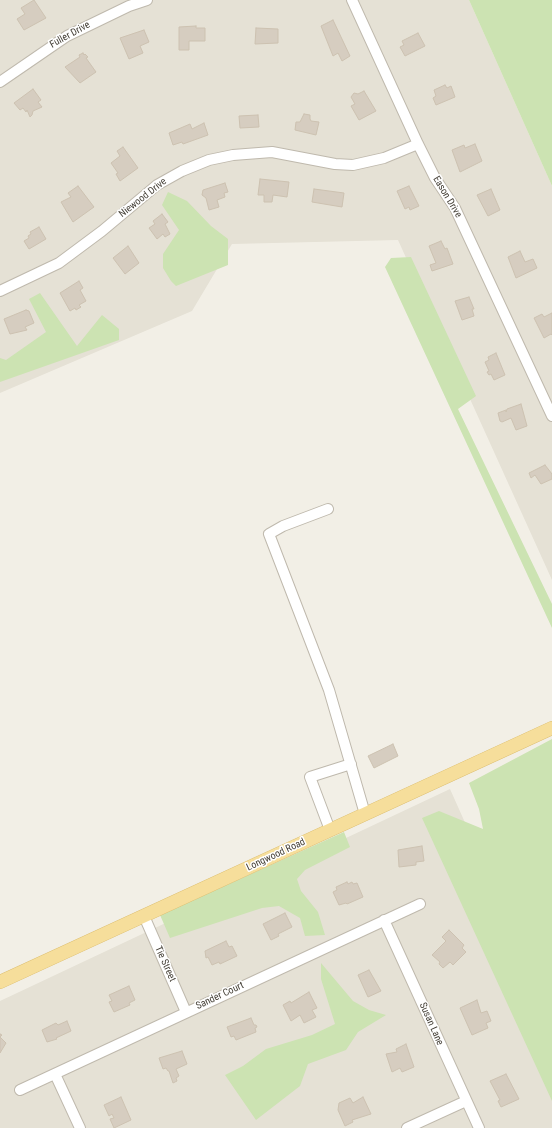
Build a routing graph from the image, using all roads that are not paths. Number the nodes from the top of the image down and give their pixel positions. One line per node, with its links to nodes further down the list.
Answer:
1 (147, 0): 3 (street, Fuller Drive)
2 (352, 0): 4 (street, Eason Drive)
3 (0, 82)
4 (418, 144): 5 (street, Niewood Drive); 6 (street, Eason Drive)
5 (0, 291)
6 (552, 416)
7 (328, 509): 9 (street)
8 (552, 728): 10 (main road, Longwood Road)
9 (351, 764): 10 (street); 11 (street)
10 (365, 814): 11 (main road, Longwood Road)
11 (330, 830): 13 (main road, Longwood Road)
12 (420, 904): 14 (street, Sander Court)
13 (144, 916): 15 (main road, Longwood Road); 16 (street, Tie Street)
14 (384, 920): 16 (street, Sander Court); 19 (street, Susan Lane)
15 (0, 982)
16 (186, 1012): 17 (street, Sander Court)
17 (55, 1074): 18 (street, Sander Court); 20 (street)
18 (20, 1090)
19 (466, 1101): 21 (street); 22 (street, Susan Lane)
20 (80, 1128)
21 (407, 1128)
22 (479, 1128)

